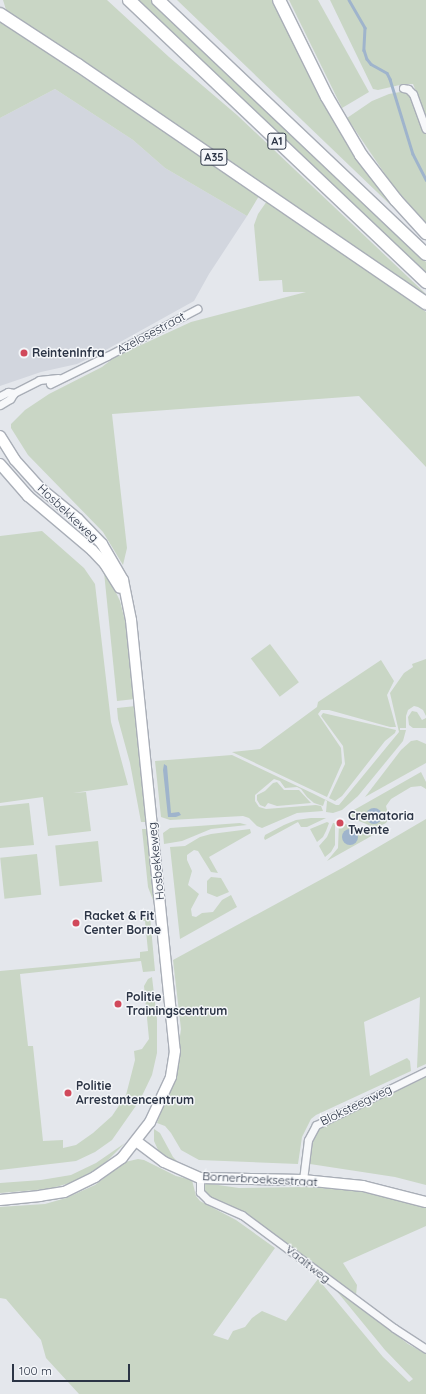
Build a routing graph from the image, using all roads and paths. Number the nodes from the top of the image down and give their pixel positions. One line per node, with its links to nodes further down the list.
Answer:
1 (129, 0): 9 (highway, A1)
2 (158, 0): 8 (highway, A1)
3 (279, 0): 7 (highway)
4 (0, 14): 10 (highway, A35)
5 (403, 88): 6 (street)
6 (426, 129)
7 (426, 233)
8 (426, 254)
9 (426, 282)
10 (426, 303)
11 (197, 309): 12 (street, Azelosestraat)
12 (63, 378): 13 (street, Azelosestraat); 14 (street, Azelosestraat)
13 (50, 384)
14 (14, 393): 15 (street, Azelosestraat); 16 (street, Azelosestraat)
15 (0, 396)
16 (0, 405)
17 (0, 436): 19 (main road, Hosbekkeweg)
18 (0, 464): 19 (main road, Hosbekkeweg)
19 (125, 596): 21 (main road, Hosbekkeweg)
20 (426, 1071): 23 (street, Bloksteegweg)
21 (136, 1141): 22 (main road, Bornerbroeksestraat); 24 (main road)
22 (200, 1178): 23 (main road, Bornerbroeksestraat); 26 (street, Vaaltweg)
23 (303, 1180): 25 (main road, Bornerbroeksestraat)
24 (0, 1200)
25 (426, 1202)
26 (426, 1349)

